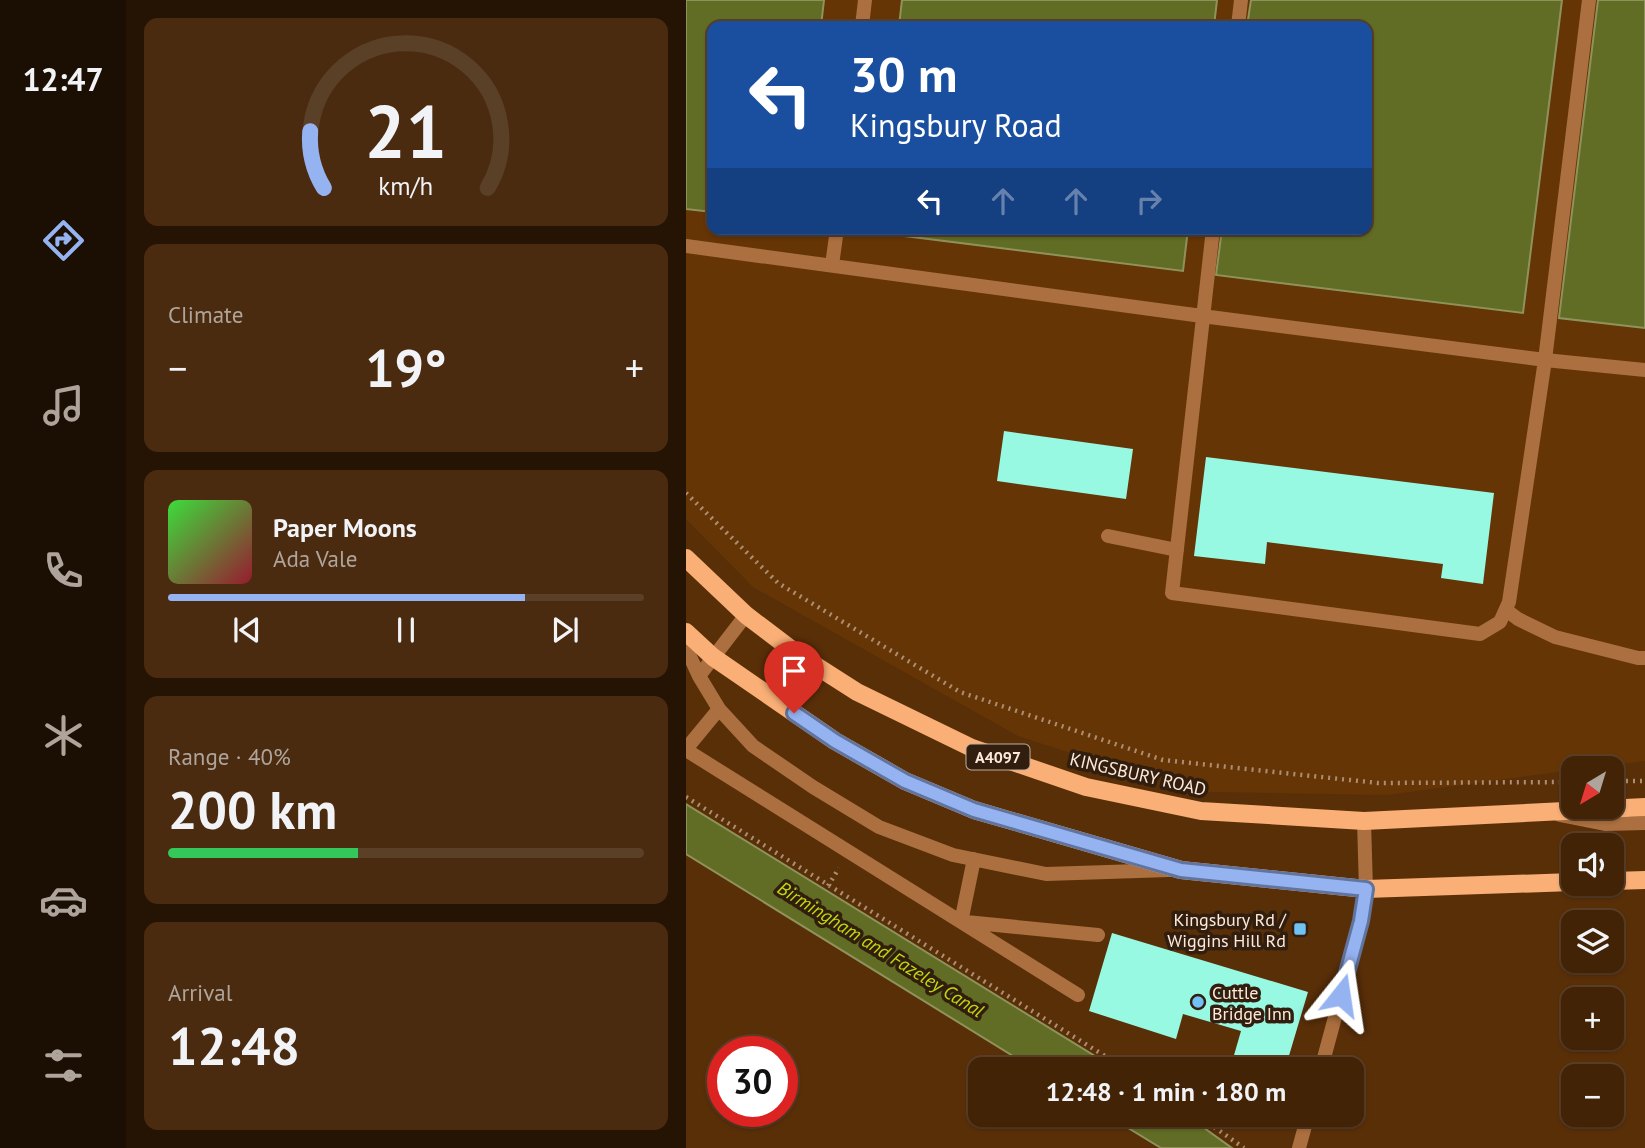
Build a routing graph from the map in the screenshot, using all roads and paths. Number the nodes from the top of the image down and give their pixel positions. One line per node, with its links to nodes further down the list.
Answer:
1 (866, 0): 4 (street)
2 (1241, 0): 5 (street)
3 (1589, 0): 11 (street)
4 (863, 21)
5 (1239, 21)
6 (836, 235): 9 (street)
7 (1212, 235): 10 (street)
8 (686, 246): 9 (street)
9 (832, 265): 10 (street)
10 (1202, 316): 11 (street); 15 (street)
11 (1545, 360): 12 (street); 17 (street)
12 (1645, 370)
13 (686, 493): 28 (path)
14 (1108, 536): 15 (street)
15 (1177, 550): 17 (street)
16 (686, 558): 18 (main road, KINGSBURY ROAD / A4097)
17 (1506, 610): 22 (street)
18 (746, 615): 21 (street); 32 (main road, KINGSBURY ROAD / A4097)
19 (686, 632): 21 (main road)
20 (686, 648): 23 (street)
21 (713, 657): 23 (street); 35 (main road)
22 (1645, 658)
23 (699, 676): 24 (street)
24 (719, 709): 25 (street); 34 (street)
25 (686, 750): 40 (street)
26 (1624, 781): 27 (path)
27 (1645, 781)
28 (1561, 782)
29 (686, 797): 43 (path)
30 (1645, 807): 31 (main road, KINGSBURY ROAD / A4097)
31 (1548, 813): 32 (main road, KINGSBURY ROAD / A4097); 33 (street)
32 (1364, 821): 39 (street)
33 (1645, 823)
34 (974, 859): 35 (street); 40 (street)
35 (1181, 870): 39 (main road)
36 (1645, 880): 37 (main road)
37 (1624, 881)
38 (1561, 882): 39 (main road)
39 (1366, 889): 44 (street)
40 (961, 922): 41 (street); 42 (street)
41 (1098, 935)
42 (1078, 995)
43 (1107, 1057)
44 (1324, 1057)
45 (1214, 1127): 47 (path)
46 (1305, 1127): 48 (street)
47 (1244, 1148)
48 (1299, 1148)

